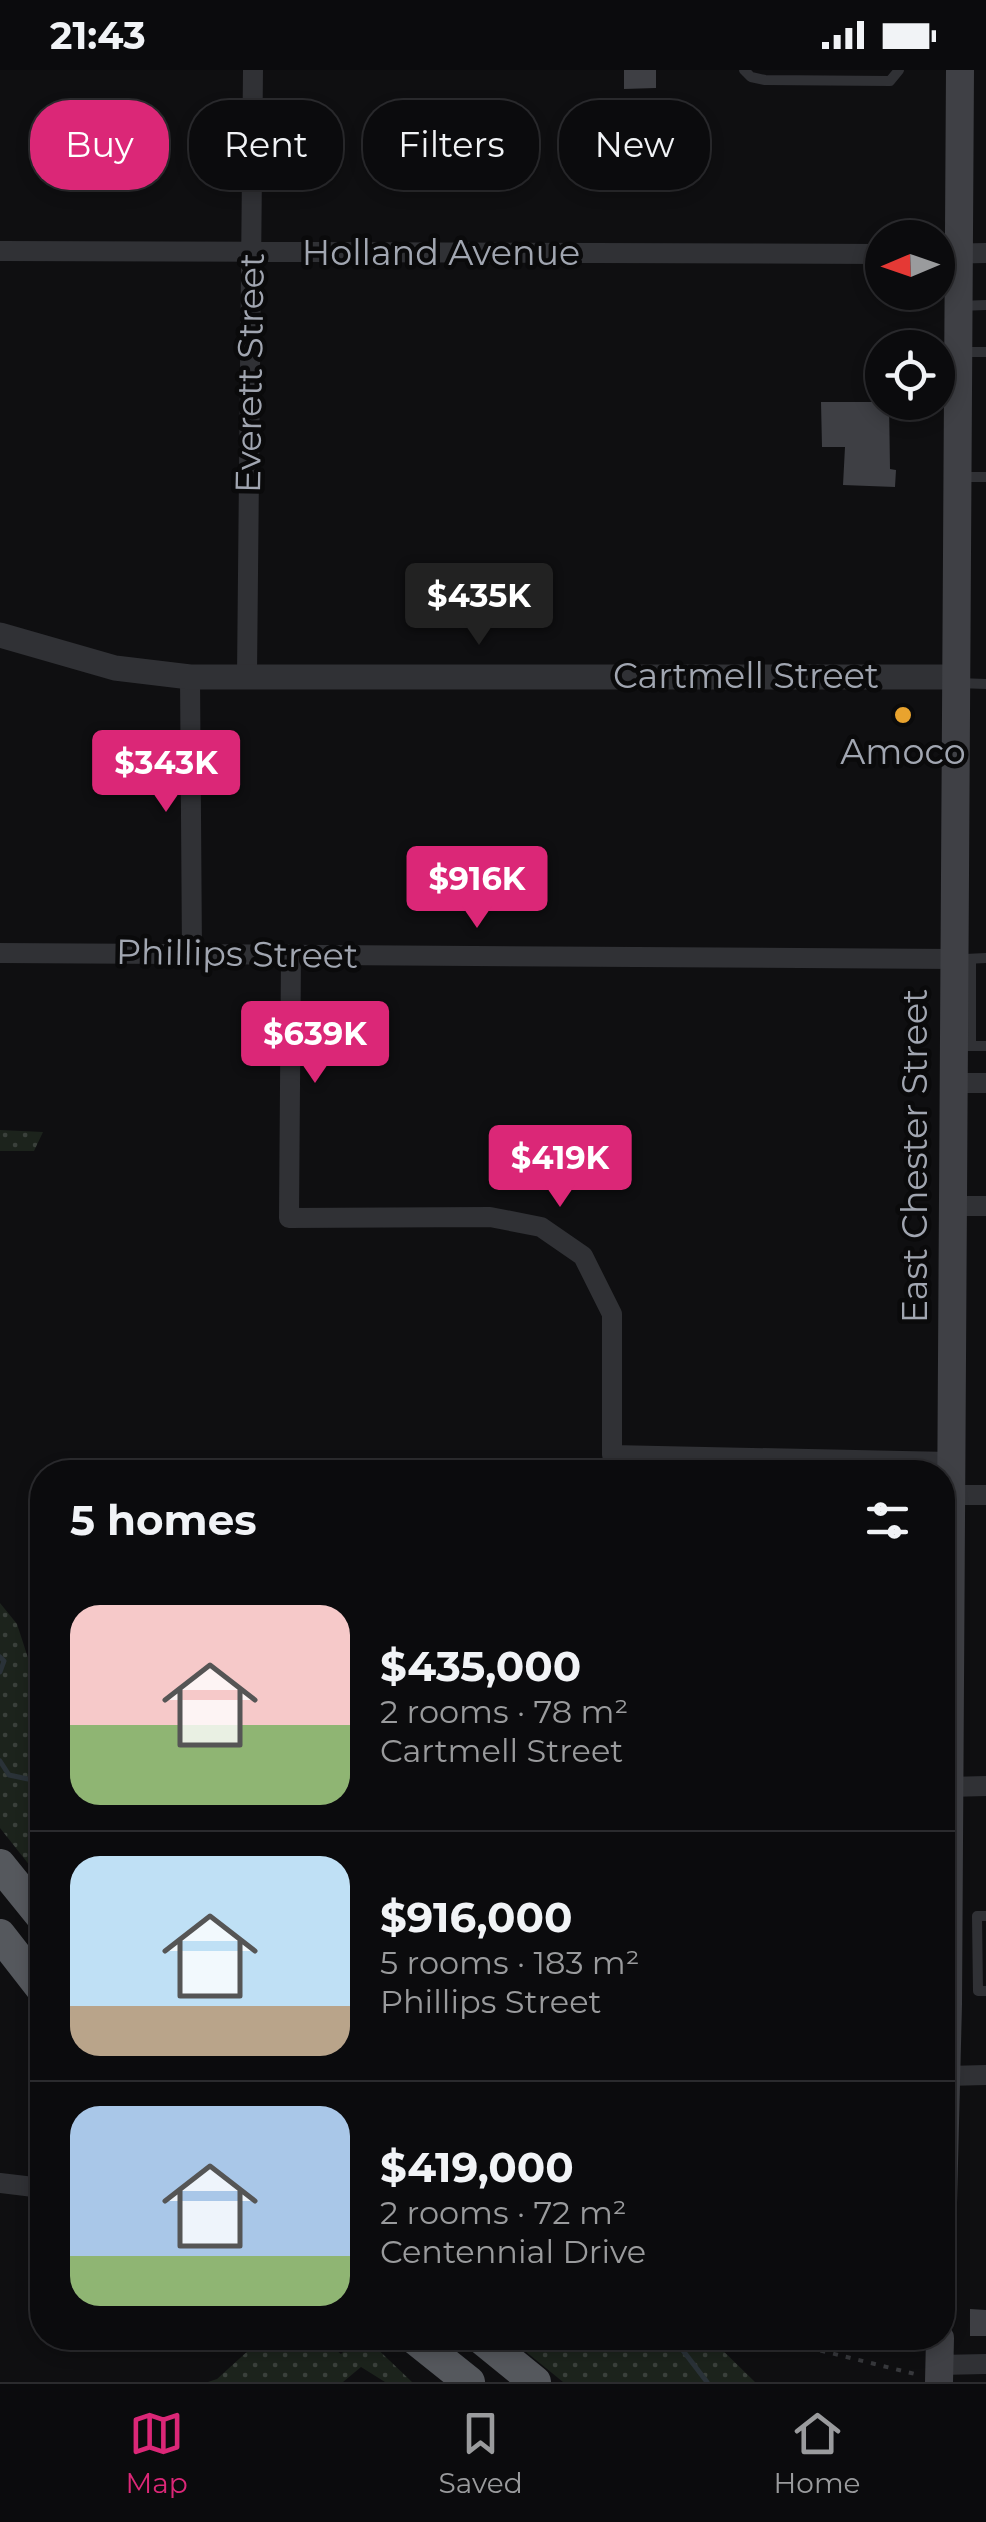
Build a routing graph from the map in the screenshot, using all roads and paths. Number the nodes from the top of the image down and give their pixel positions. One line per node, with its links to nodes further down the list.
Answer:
1 (253, 70): 7 (street, Everett Street)
2 (744, 70): 3 (lane)
3 (899, 70)
4 (960, 70): 5 (main road, East Chester Street)
5 (949, 220)
6 (0, 251): 7 (street, Holland Avenue)
7 (252, 252): 9 (street, Holland Avenue); 16 (street, Everett Street)
8 (986, 253): 10 (street)
9 (865, 254)
10 (955, 254)
11 (955, 270): 12 (main road, East Chester Street)
12 (972, 305): 13 (main road, East Chester Street)
13 (972, 352): 14 (main road, East Chester Street)
14 (972, 477): 18 (main road, East Chester Street)
15 (0, 635): 17 (street, Cartmell Street)
16 (247, 675): 17 (street, Cartmell Street); 18 (street, Cartmell Street)
17 (190, 677): 21 (street)
18 (956, 680): 19 (lane); 24 (main road, East Chester Street)
19 (986, 684)
20 (0, 952): 21 (street, Phillips Street)
21 (192, 953): 22 (street, Phillips Street)
22 (290, 955): 24 (street, Phillips Street); 31 (street)
23 (986, 958): 24 (lane)
24 (962, 959): 25 (main road, East Chester Street)
25 (962, 1046): 26 (lane); 27 (main road, East Chester Street)
26 (986, 1046)
27 (954, 1083): 28 (street); 29 (main road, East Chester Street)
28 (986, 1083)
29 (953, 1206): 30 (street); 32 (main road, East Chester Street)
30 (986, 1206)
31 (659, 1460)
32 (950, 1460)
33 (986, 1495): 34 (street)
34 (955, 1510)
35 (986, 1786): 36 (street)
36 (955, 1787)
37 (0, 1865): 38 (highway)
38 (30, 1903)
39 (981, 1916): 40 (lane); 42 (lane)
40 (955, 1918)
41 (0, 1935): 44 (highway)
42 (977, 1959): 43 (lane); 45 (lane)
43 (955, 1960)
44 (30, 1974)
45 (986, 1991)
46 (986, 2075): 47 (street)
47 (955, 2087)
48 (0, 2183): 49 (street)
49 (30, 2187)
50 (429, 2350): 56 (highway)
51 (490, 2350): 57 (main road)
52 (496, 2350): 58 (highway)
53 (813, 2350): 55 (path)
54 (986, 2364): 55 (street)
55 (935, 2365)
56 (469, 2382)
57 (482, 2382)
58 (535, 2382)

